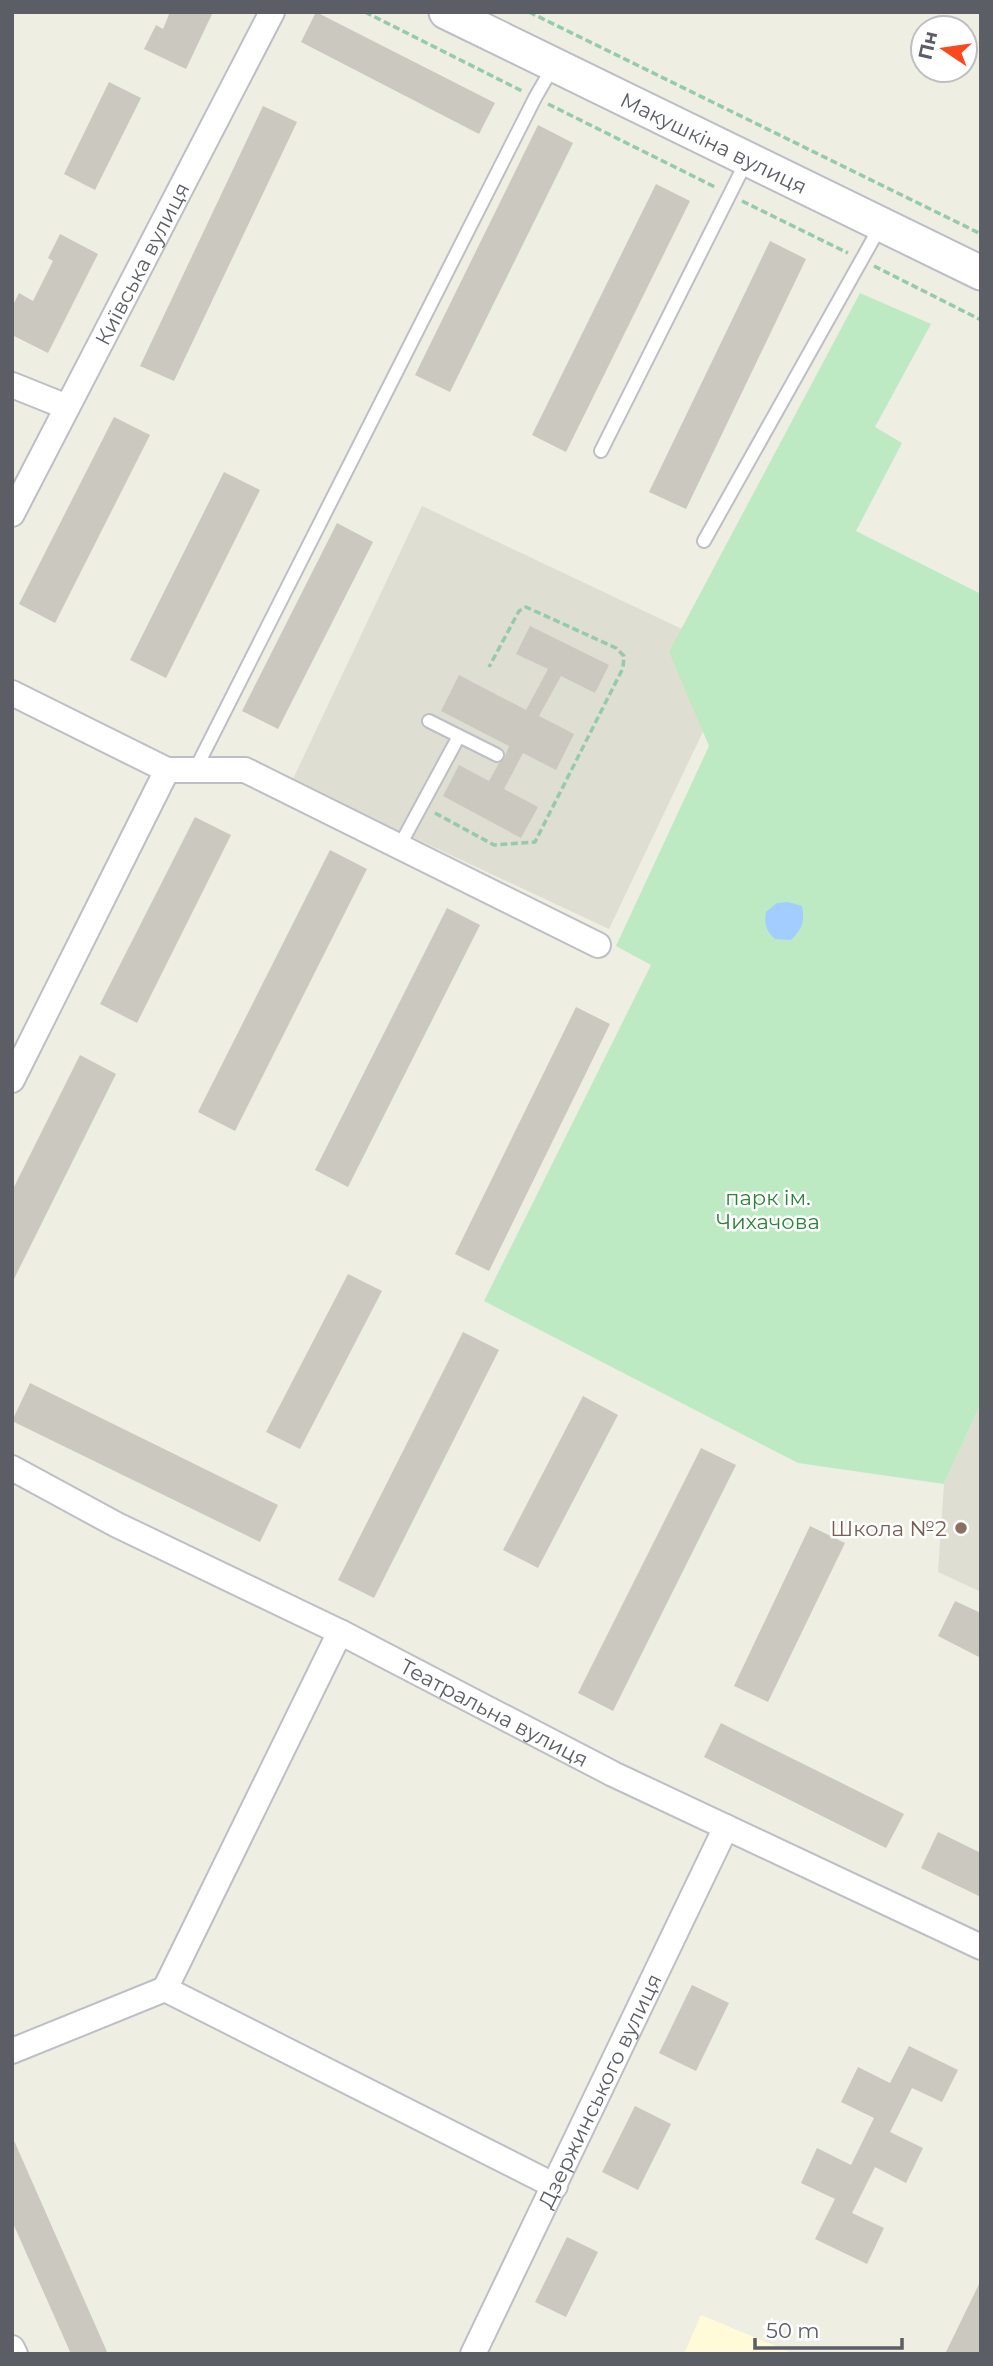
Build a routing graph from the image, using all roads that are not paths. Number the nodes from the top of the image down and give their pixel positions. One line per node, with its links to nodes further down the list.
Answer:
1 (272, 12): 8 (street, Київська вулиця)
2 (446, 12): 3 (street, Макушкіна вулиця)
3 (554, 65): 4 (street, Макушкіна вулиця); 17 (lane)
4 (748, 159): 5 (street, Макушкіна вулиця); 9 (lane)
5 (881, 224): 6 (street, Макушкіна вулиця); 11 (lane)
6 (981, 273)
7 (12, 385): 8 (street)
8 (67, 407): 10 (street, Київська вулиця)
9 (601, 451)
10 (12, 514)
11 (704, 541)
12 (12, 693): 16 (street)
13 (429, 721): 14 (lane)
14 (459, 736): 15 (lane); 18 (lane)
15 (497, 755)
16 (167, 770): 17 (street); 20 (street)
17 (195, 770): 18 (street)
18 (399, 846): 19 (street)
19 (598, 945)
20 (12, 1080)
21 (12, 1468): 22 (street, Театральна вулиця)
22 (340, 1632): 23 (street, Театральна вулиця); 25 (street)
23 (726, 1827): 24 (street, Театральна вулиця); 27 (street, Дзержинського вулиця)
24 (981, 1947)
25 (165, 1989): 26 (street); 27 (street)
26 (12, 2051)
27 (555, 2186): 30 (street, Дзержинського вулиця)
28 (12, 2348): 29 (street)
29 (15, 2354)
30 (473, 2354)

